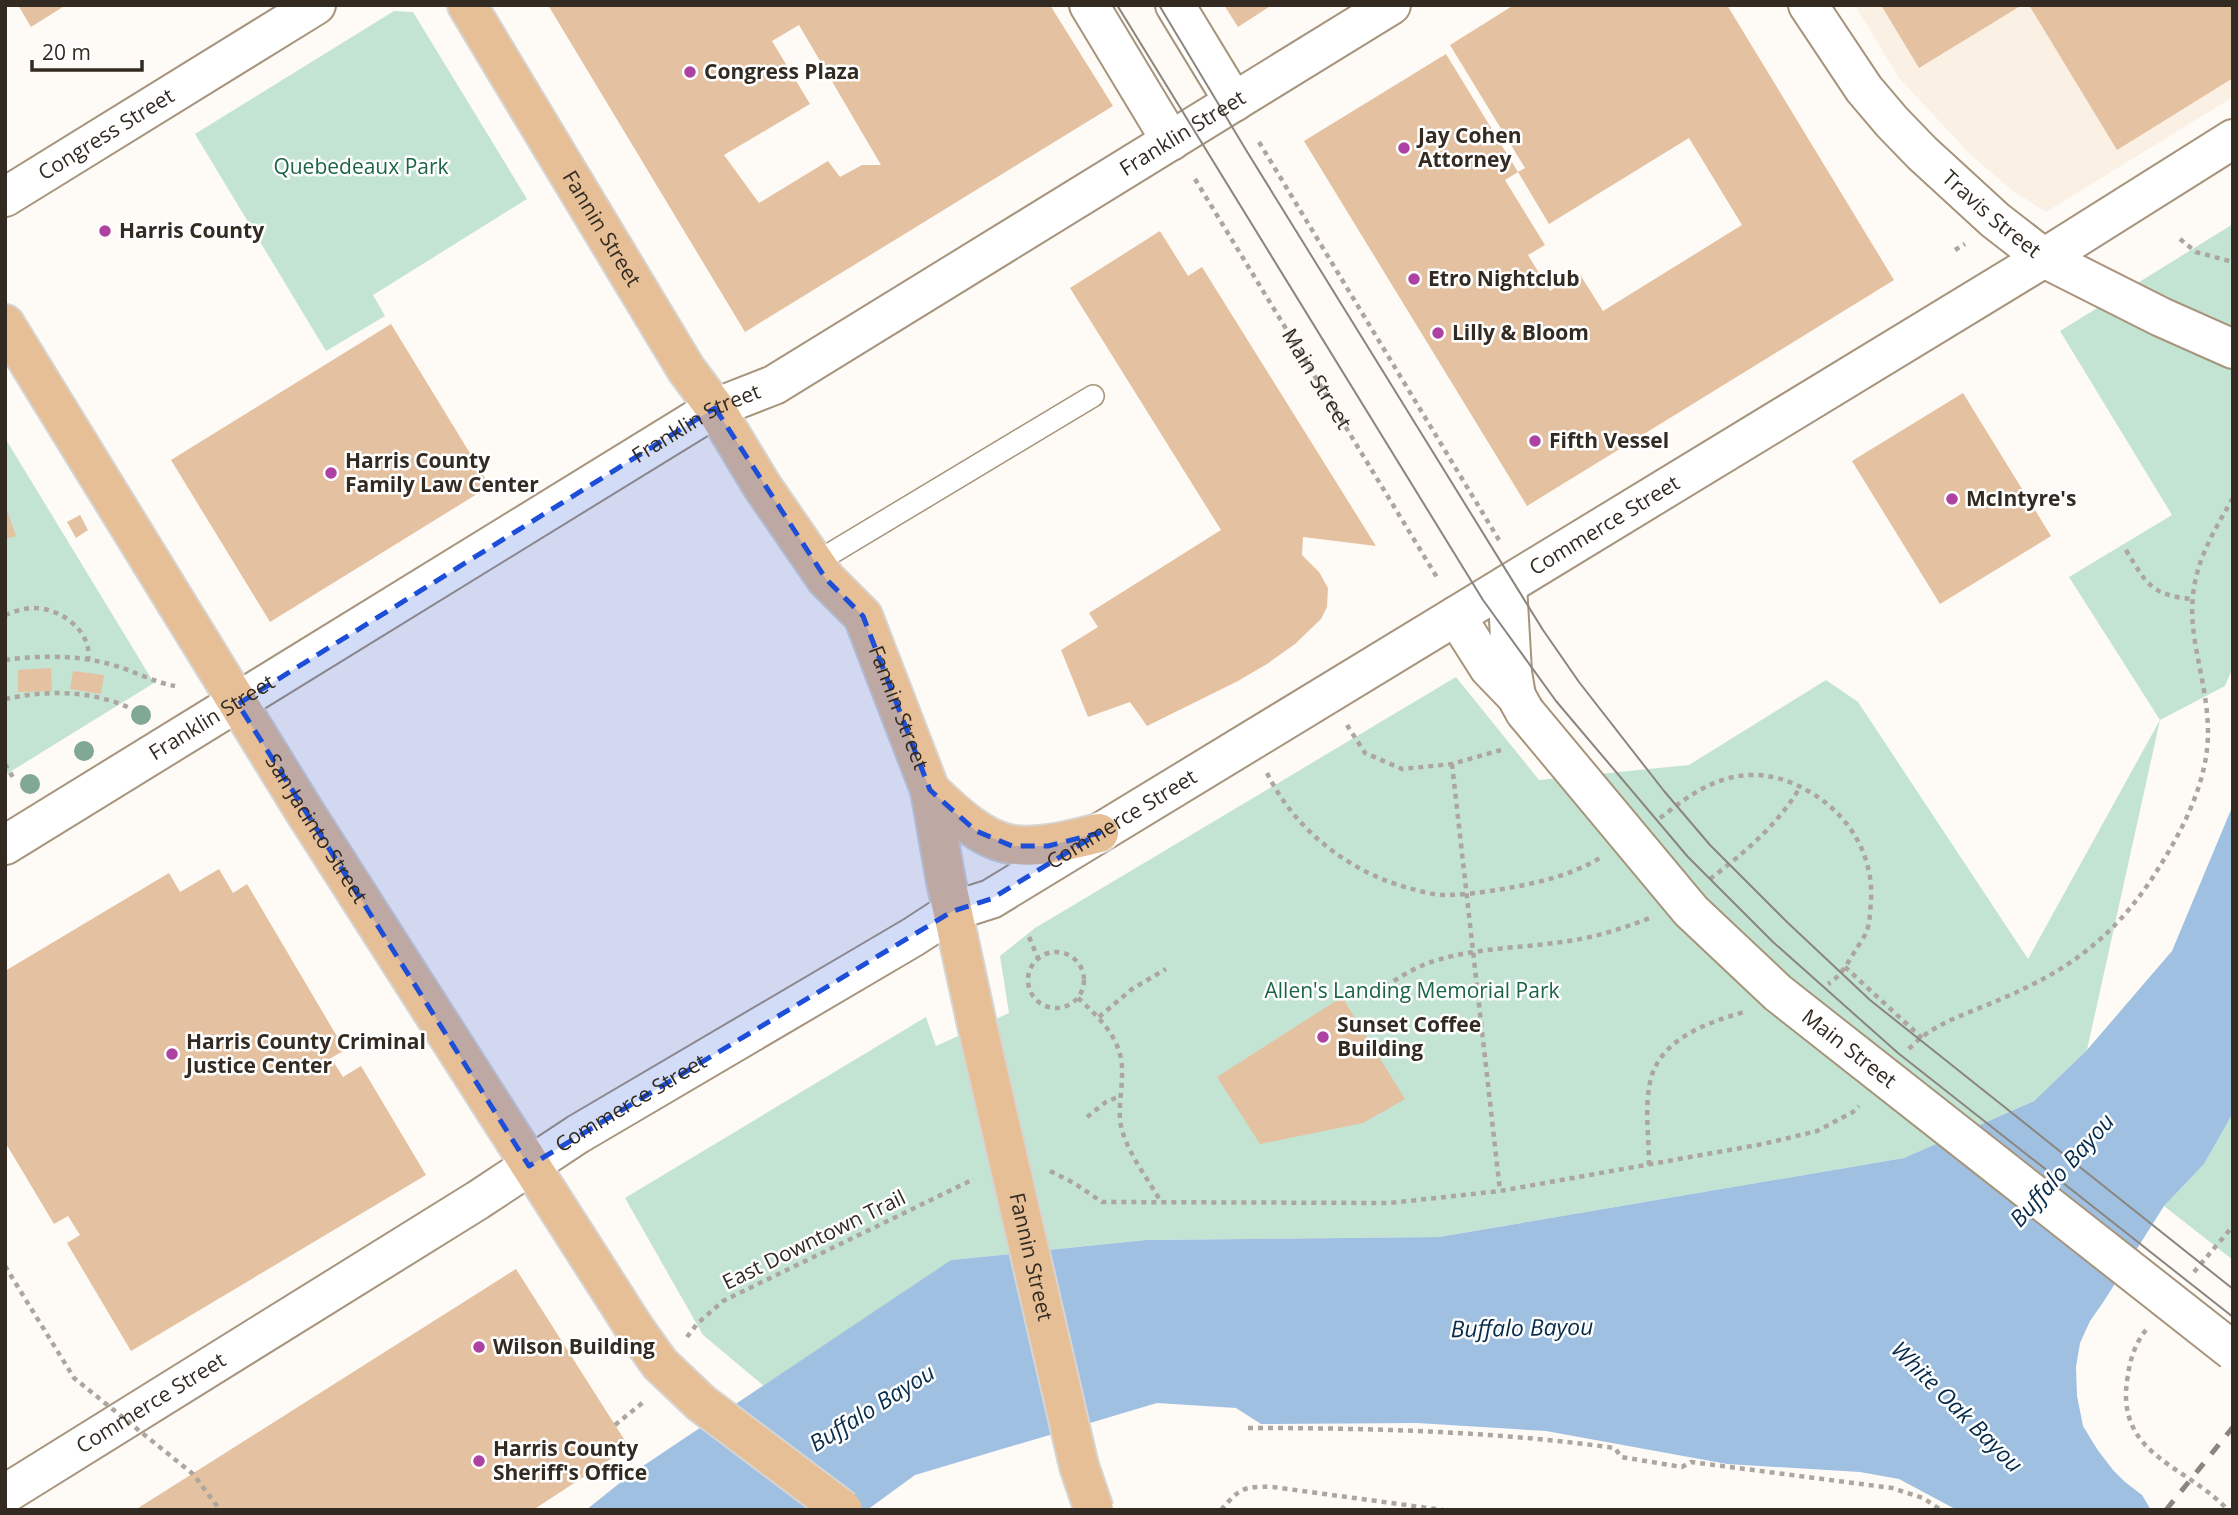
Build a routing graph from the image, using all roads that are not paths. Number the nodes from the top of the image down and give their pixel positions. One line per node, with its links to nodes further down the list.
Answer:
1 (316, 5): 10 (main road, Congress Street)
2 (467, 5): 15 (main road, Fannin Street)
3 (1089, 5): 9 (main road)
4 (1175, 5): 7 (main road)
5 (1391, 5): 7 (main road, Franklin Street)
6 (1808, 5): 11 (main road, Travis Street)
7 (1234, 102): 9 (main road, Franklin Street)
8 (2233, 139): 11 (main road, Commerce Street)
9 (1171, 141): 15 (main road, Franklin Street)
10 (5, 197)
11 (2044, 258): 13 (main road, Travis Street); 17 (main road, Commerce Street)
12 (5, 324): 19 (main road, San Jacinto Street)
13 (2230, 348)
14 (1093, 396): 16 (lane)
15 (715, 408): 16 (main road, Fannin Street); 19 (main road, Franklin Street)
16 (815, 563): 21 (main road, Fannin Street)
17 (1507, 585): 18 (main road, Commerce Street); 20 (main road)
18 (1456, 616): 20 (main road, Main Street); 22 (main road, Commerce Street)
19 (237, 704): 23 (main road, Franklin Street); 25 (main road, San Jacinto Street)
20 (1520, 704): 26 (main road, Main Street, bridge)
21 (930, 790): 22 (main road); 24 (main road, Fannin Street)
22 (1099, 833): 24 (main road, Commerce Street)
23 (5, 845)
24 (953, 911): 25 (main road, Commerce Street); 29 (main road, Fannin Street, bridge)
25 (529, 1166): 27 (main road, Commerce Street); 28 (main road, San Jacinto Street, bridge)
26 (2233, 1351)
27 (5, 1494)
28 (843, 1510)
29 (1094, 1510)

